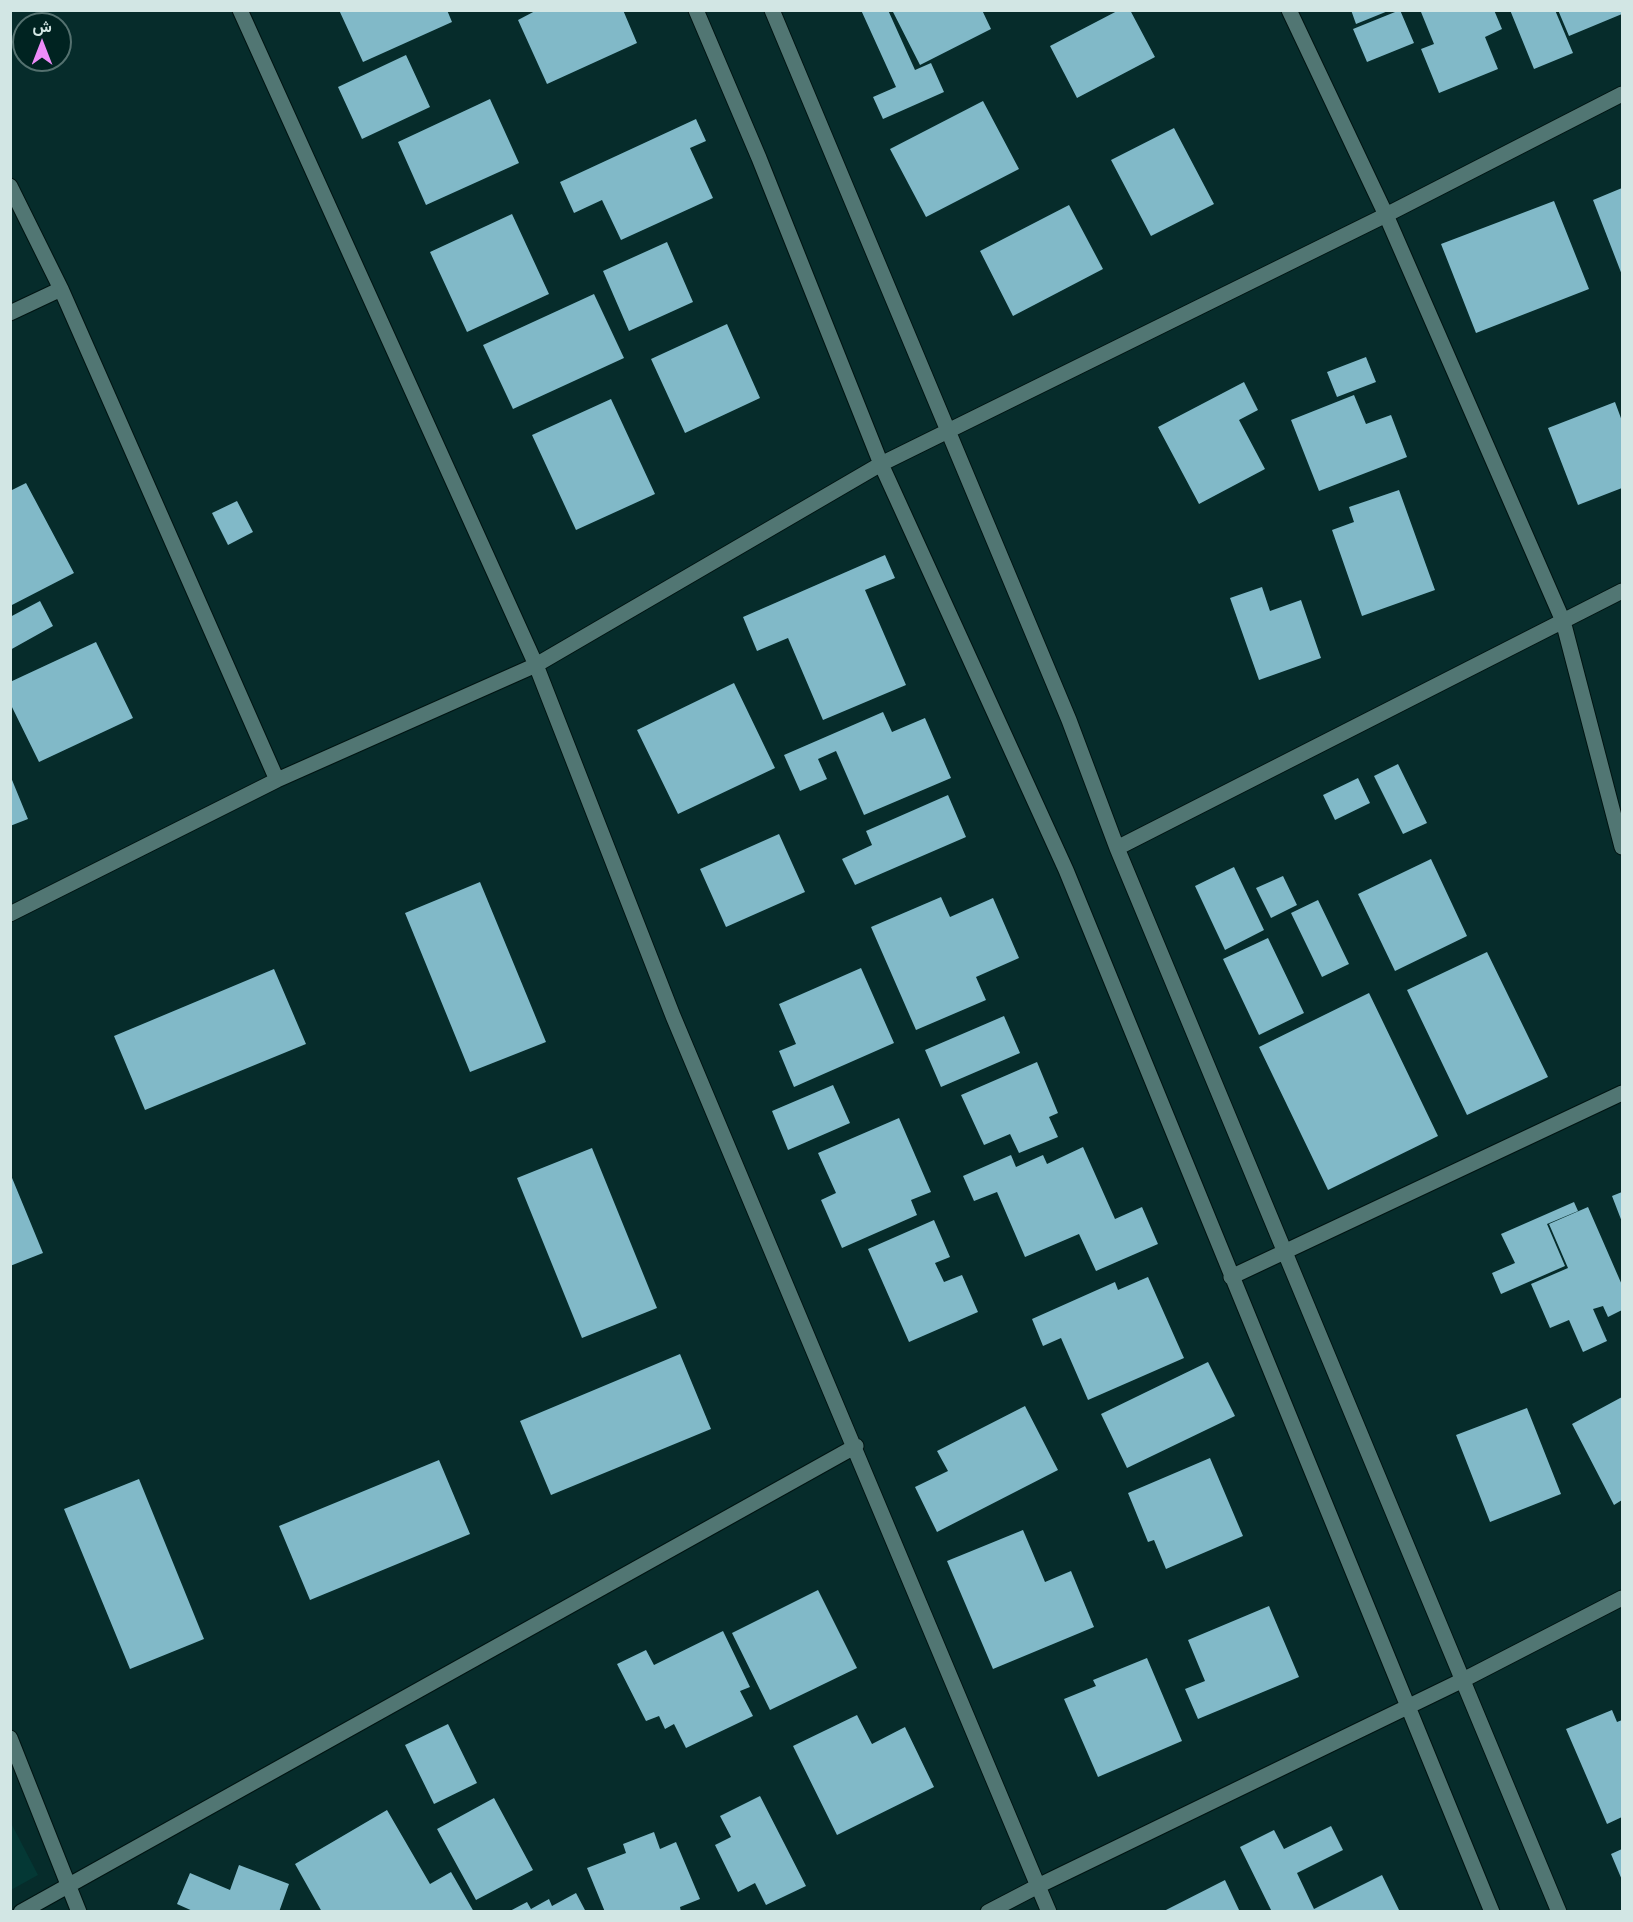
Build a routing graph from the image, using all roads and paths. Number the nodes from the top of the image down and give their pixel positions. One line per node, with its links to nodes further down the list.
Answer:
1 (240, 10): 14 (street)
2 (696, 10): 11 (street)
3 (772, 10): 10 (street)
4 (1289, 10): 7 (street)
5 (1623, 94): 7 (street)
6 (10, 186): 8 (street)
7 (1386, 215): 10 (street); 13 (street)
8 (61, 289): 9 (street); 15 (street)
9 (10, 313)
10 (948, 430): 11 (street); 17 (street)
11 (881, 464): 14 (street); 21 (street)
12 (1623, 591): 13 (street)
13 (1563, 621): 16 (street); 17 (street)
14 (536, 665): 15 (street); 22 (street)
15 (277, 780): 18 (street)
16 (1623, 847)
17 (1117, 848): 20 (street)
18 (10, 914)
19 (1623, 1093): 20 (street)
20 (1285, 1251): 21 (street); 24 (street)
21 (1231, 1276): 25 (street)
22 (856, 1446): 27 (street); 28 (street)
23 (1623, 1598): 24 (street)
24 (1465, 1679): 25 (street); 34 (street)
25 (1407, 1706): 28 (street); 33 (street)
26 (10, 1738): 27 (street)
27 (68, 1886): 29 (street); 30 (street)
28 (1038, 1886): 31 (street); 32 (street)
29 (21, 1911)
30 (79, 1911)
31 (988, 1911)
32 (1048, 1911)
33 (1492, 1911)
34 (1559, 1911)

